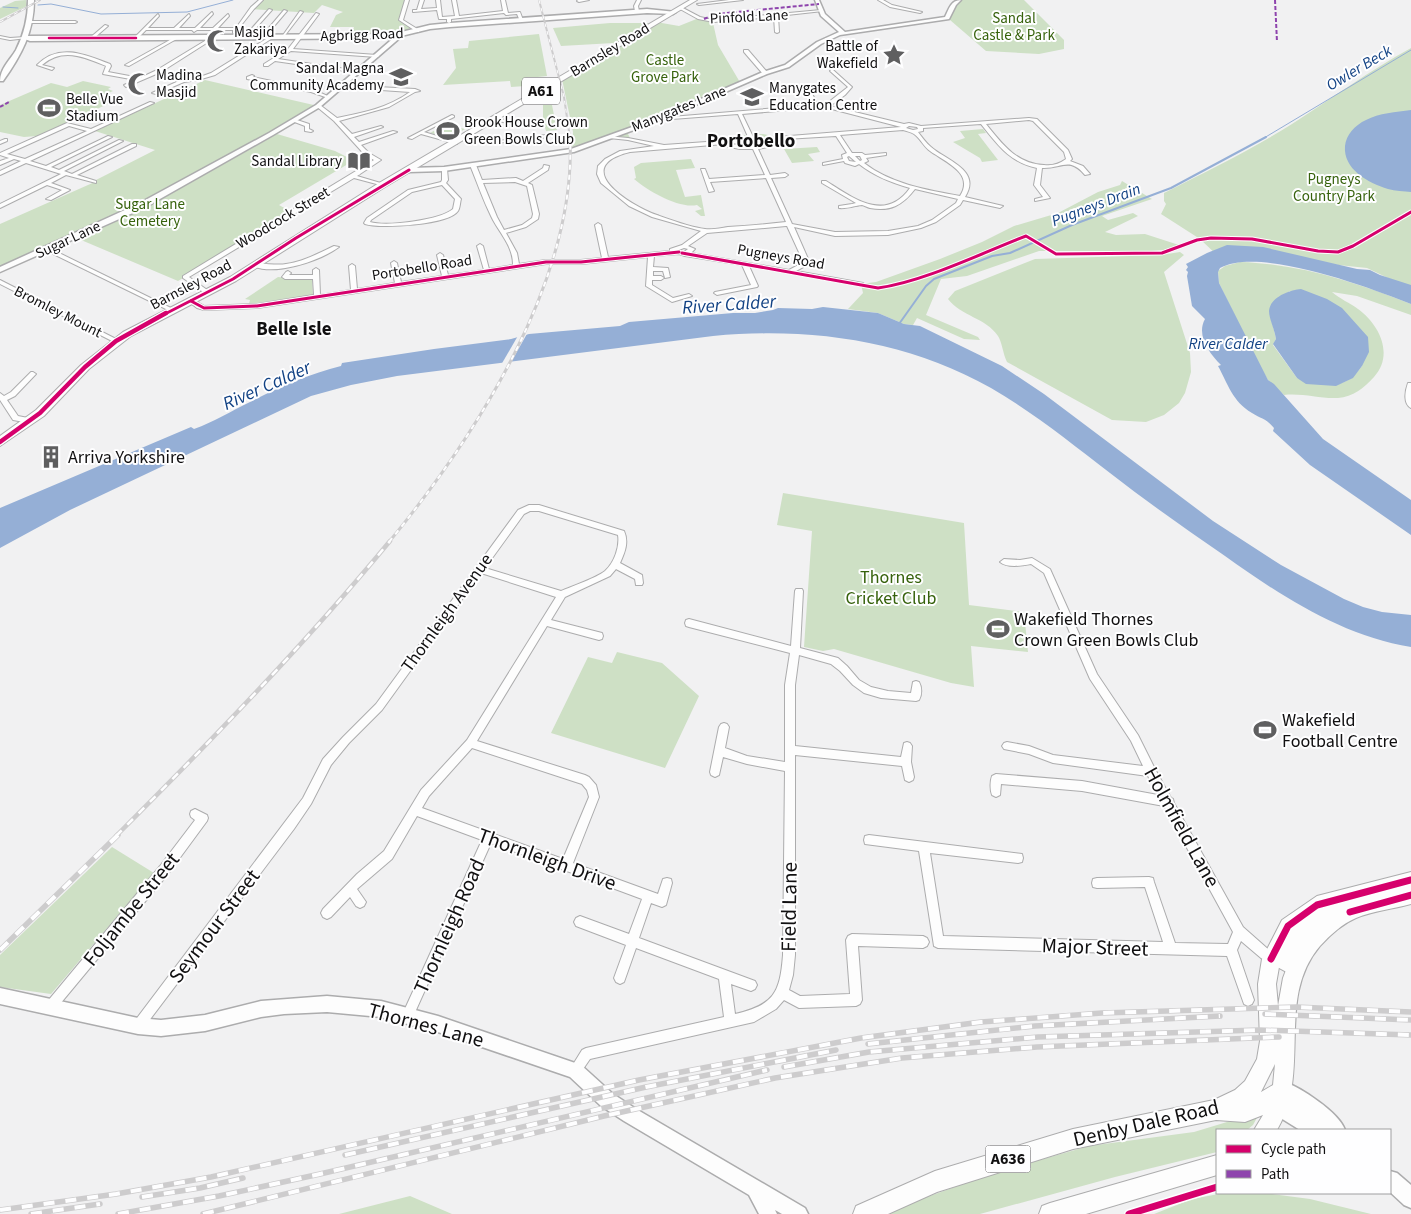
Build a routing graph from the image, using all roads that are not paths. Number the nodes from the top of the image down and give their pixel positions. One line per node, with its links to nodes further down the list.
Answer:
1 (31, 0): 35 (highway)
2 (261, 0): 42 (street)
3 (407, 0): 43 (street)
4 (422, 0): 18 (street)
5 (438, 0): 18 (street)
6 (455, 0): 31 (street)
7 (503, 0): 23 (street)
8 (587, 0): 14 (street)
9 (639, 0): 20 (street)
10 (741, 0): 15 (street)
11 (817, 0): 21 (street)
12 (880, 0): 25 (street)
13 (959, 0): 45 (street, Manygates Lane)
14 (579, 1)
15 (696, 2): 16 (main road, Barnsley Road / A61)
16 (681, 8): 24 (main road, Barnsley Road / A61); 32 (street, Pinfold Lane)
17 (270, 10): 52 (street)
18 (439, 10): 34 (street)
19 (285, 11): 53 (street)
20 (637, 11): 24 (main road, Agbrigg Road); 33 (main road, Agbrigg Road)
21 (822, 11): 32 (street, Pinfold Lane); 45 (street)
22 (301, 12): 55 (street)
23 (506, 12): 31 (street); 33 (street)
24 (673, 12): 97 (main road, Barnsley Road / A61)
25 (920, 12)
26 (212, 14): 40 (street)
27 (317, 14): 56 (street)
28 (189, 15): 39 (street)
29 (228, 15): 41 (street)
30 (158, 16): 38 (street)
31 (456, 16): 34 (street)
32 (776, 16): 44 (street)
33 (521, 20): 34 (main road, Agbrigg Road)
34 (449, 21): 43 (main road, Agbrigg Road)
35 (30, 22): 36 (street); 46 (highway)
36 (75, 22)
37 (106, 26): 58 (street)
38 (144, 29): 39 (street); 59 (street)
39 (175, 29): 40 (street)
40 (196, 29): 41 (street); 49 (street)
41 (214, 29): 42 (street)
42 (237, 29): 51 (street)
43 (418, 30): 47 (main road, Agbrigg Road)
44 (777, 32)
45 (843, 33): 79 (street, Manygates Lane)
46 (26, 35): 57 (main road, Agbrigg Road); 57 (main road, Agbrigg Road); 61 (street); 63 (highway)
47 (399, 36): 56 (main road, Agbrigg Road); 66 (street, Sugar Lane)
48 (0, 37): 61 (street)
49 (187, 37): 50 (main road, Agbrigg Road); 60 (main road, Agbrigg Road)
50 (214, 37): 51 (main road, Agbrigg Road); 81 (street)
51 (228, 37): 52 (main road, Agbrigg Road)
52 (246, 37): 53 (main road, Agbrigg Road)
53 (263, 37): 54 (main road, Agbrigg Road)
54 (272, 37): 55 (main road, Agbrigg Road); 86 (street)
55 (282, 37): 56 (main road, Agbrigg Road)
56 (301, 37): 64 (street)
57 (49, 38): 58 (main road, Agbrigg Road); 63 (main road)
58 (92, 38): 59 (main road, Agbrigg Road)
59 (136, 38): 60 (main road, Agbrigg Road)
60 (178, 38): 69 (street)
61 (10, 39): 62 (street)
62 (0, 42)
63 (22, 46): 82 (highway)
64 (290, 50): 66 (street); 71 (street)
65 (746, 52): 79 (street)
66 (377, 56): 78 (street, Sugar Lane)
67 (40, 57): 68 (street)
68 (48, 58): 74 (street); 81 (street)
69 (138, 59): 70 (street); 72 (street)
70 (144, 60)
71 (275, 60): 73 (street); 78 (street)
72 (127, 65)
73 (266, 66)
74 (41, 67): 75 (street); 76 (street)
75 (35, 69)
76 (52, 69)
77 (844, 70): 91 (street)
78 (358, 72): 84 (street, Sugar Lane)
79 (765, 73): 98 (street, Manygates Lane)
80 (252, 76): 87 (street)
81 (140, 79): 83 (street)
82 (0, 80)
83 (126, 86)
84 (340, 86): 87 (street, Sugar Lane); 100 (street)
85 (790, 90): 90 (street)
86 (163, 96)
87 (328, 97): 89 (street, Sugar Lane)
88 (152, 103): 108 (street)
89 (318, 106): 99 (street, Sugar Lane); 100 (street)
90 (816, 106): 91 (street); 92 (street)
91 (827, 106): 105 (street)
92 (790, 108): 93 (street); 96 (street)
93 (739, 112): 95 (street); 120 (street)
94 (452, 116): 112 (street)
95 (681, 116): 98 (street); 103 (street)
96 (795, 117)
97 (496, 119): 101 (street); 117 (main road, Barnsley Road / A61)
98 (659, 119): 107 (street, Manygates Lane)
99 (294, 120): 109 (street); 181 (street, Sugar Lane)
100 (336, 120): 114 (street)
101 (542, 121)
102 (983, 123): 106 (street); 137 (street); 143 (street)
103 (685, 125)
104 (381, 126): 114 (street)
105 (904, 127): 106 (street); 111 (street); 113 (street)
106 (921, 128): 111 (street)
107 (629, 130): 118 (street, Manygates Lane); 122 (street)
108 (92, 131): 130 (street); 136 (street)
109 (311, 131)
110 (395, 132): 126 (street)
111 (915, 132): 166 (street)
112 (421, 133): 119 (street); 124 (street)
113 (837, 134): 121 (street); 131 (street)
114 (351, 136): 126 (street)
115 (546, 136): 117 (street)
116 (110, 137): 144 (street)
117 (465, 137): 124 (main road, Barnsley Road / A61)
118 (609, 137): 122 (street); 141 (street, Manygates Lane)
119 (410, 138)
120 (750, 138): 121 (street); 125 (street); 129 (street)
121 (784, 138): 129 (street)
122 (634, 140): 128 (street)
123 (121, 142): 148 (street)
124 (455, 143): 146 (main road, Barnsley Road / A61)
125 (718, 143): 128 (street); 129 (street)
126 (358, 144): 153 (street)
127 (134, 145): 152 (street)
128 (664, 147): 176 (street)
129 (755, 147): 154 (street)
130 (2, 154): 134 (street)
131 (850, 154): 133 (street); 135 (street); 139 (street)
132 (884, 154): 133 (street)
133 (864, 157): 139 (street)
134 (13, 158): 136 (street); 138 (street)
135 (844, 160): 139 (street); 140 (street)
136 (26, 162): 144 (street); 149 (street)
137 (1067, 162): 143 (street); 151 (street)
138 (0, 163)
139 (860, 163): 163 (street)
140 (825, 164)
141 (473, 165): 145 (street, Manygates Lane); 157 (street)
142 (546, 166): 158 (street)
143 (1040, 167): 169 (street)
144 (45, 168): 148 (street)
145 (444, 168): 146 (street, Manygates Lane); 161 (street)
146 (409, 170): 162 (main road, Barnsley Road / A61)
147 (703, 170): 155 (street)
148 (59, 172): 152 (street)
149 (0, 174)
150 (785, 174): 154 (street)
151 (1087, 174)
152 (69, 175): 156 (street); 160 (street)
153 (353, 176): 162 (street); 209 (street, Woodcock Street)
154 (768, 176): 155 (street); 175 (street)
155 (707, 181): 164 (street)
156 (94, 182)
157 (480, 182): 158 (street); 177 (street)
158 (526, 182): 177 (street)
159 (824, 182): 170 (street)
160 (46, 183): 167 (street); 168 (street)
161 (443, 183): 161 (street)
162 (382, 185): 192 (main road, Barnsley Road / A61)
163 (914, 187): 166 (street); 170 (street)
164 (711, 192)
165 (0, 196): 168 (street)
166 (963, 198): 172 (street); 175 (street)
167 (49, 199)
168 (12, 200): 171 (street)
169 (1037, 200)
170 (859, 203): 173 (street)
171 (0, 206)
172 (1000, 206)
173 (840, 207)
174 (598, 225): 188 (street)
175 (790, 225): 176 (street); 189 (street)
176 (706, 231): 180 (street)
177 (502, 232): 194 (street)
178 (480, 246): 198 (street)
179 (336, 247): 183 (street)
180 (691, 248): 182 (street, Portobello Road); 186 (street, Pugneys Road)
181 (47, 249): 196 (street, Sugar Lane); 214 (street)
182 (681, 250): 185 (street, Portobello Road); 186 (street, Pugneys Road)
183 (320, 254): 187 (street); 192 (street)
184 (440, 255): 203 (street)
185 (651, 255): 188 (street, Portobello Road); 195 (street)
186 (698, 255): 191 (street, Pugneys Road)
187 (328, 259)
188 (606, 259): 194 (street, Portobello Road)
189 (806, 261): 199 (street); 201 (street)
190 (394, 263): 207 (street)
191 (744, 263): 199 (street, Pugneys Road); 210 (street)
192 (254, 265): 209 (main road, Barnsley Road / A61)
193 (352, 266): 208 (street)
194 (516, 266): 198 (street, Portobello Road)
195 (650, 269): 204 (street); 204 (street)
196 (0, 270)
197 (316, 270): 202 (street)
198 (487, 271): 203 (street, Portobello Road)
199 (791, 271): 201 (street, Pugneys Road)
200 (288, 273): 202 (street)
201 (819, 276): 206 (street, Pugneys Road)
202 (316, 277): 212 (street)
203 (445, 277): 207 (street, Portobello Road)
204 (649, 278): 211 (street)
205 (0, 282): 215 (street, Bromley Mount)
206 (861, 284)
207 (398, 285): 208 (street, Portobello Road)
208 (354, 291): 212 (street, Portobello Road)
209 (208, 293): 213 (main road, Barnsley Road / A61)
210 (717, 293)
211 (689, 296)
212 (317, 297): 213 (street, Portobello Road)
213 (190, 301): 214 (main road, Barnsley Road / A61)
214 (172, 310): 215 (main road, Barnsley Road / A61)
215 (116, 342): 220 (main road, Barnsley Road / A61)
216 (33, 374): 218 (street)
217 (1410, 385): 219 (street)
218 (2, 397): 220 (street)
219 (1411, 406)
220 (30, 421): 221 (main road, Barnsley Road / A61)
221 (0, 442)
222 (1004, 562): 232 (street)
223 (614, 564): 224 (street, Thornleigh Avenue); 225 (street); 227 (street, Thornleigh Avenue)
224 (479, 569): 227 (street); 249 (street, Thornleigh Avenue)
225 (641, 578)
226 (799, 591): 231 (street, Field Lane)
227 (562, 595): 228 (street)
228 (546, 622): 230 (street); 235 (street)
229 (689, 623): 231 (street)
230 (599, 636)
231 (795, 650): 233 (street); 238 (street, Field Lane)
232 (1088, 665): 243 (street, Holmfield Lane)
233 (916, 685)
234 (724, 727): 239 (street)
235 (470, 743): 247 (street); 254 (street)
236 (907, 746): 240 (street)
237 (1007, 746): 243 (street)
238 (791, 750): 240 (street); 241 (street, Field Lane)
239 (719, 751): 241 (street); 242 (street)
240 (906, 762): 244 (street)
241 (790, 768): 276 (street, Field Lane)
242 (715, 772)
243 (1151, 772): 246 (street, Holmfield Lane)
244 (909, 777)
245 (996, 792): 246 (street)
246 (1168, 802): 265 (street, Holmfield Lane)
247 (414, 810): 250 (street, Thornleigh Drive); 258 (street)
248 (196, 814): 279 (street, Foljambe Street)
249 (290, 825): 282 (street, Seymour Street)
250 (489, 837): 254 (street, Thornleigh Drive); 280 (street, Thornleigh Road)
251 (869, 840): 252 (street)
252 (924, 847): 253 (street); 268 (street)
253 (1018, 858)
254 (566, 866): 256 (street, Thornleigh Drive)
255 (1411, 880): 271 (main road, Denby Dale Road / A636)
256 (667, 883)
257 (1097, 883): 269 (street)
258 (351, 890): 260 (street); 262 (street)
259 (1411, 896): 263 (main road)
260 (360, 902)
261 (646, 902): 266 (street)
262 (327, 914)
263 (1341, 917): 271 (main road); 272 (main road)
264 (580, 922): 266 (street)
265 (1239, 931): 270 (street); 271 (street, Holmfield Lane)
266 (633, 941): 273 (street); 274 (street)
267 (923, 942): 276 (street)
268 (938, 942): 269 (street, Major Street)
269 (1171, 949): 270 (street, Major Street)
270 (1231, 950): 278 (street)
271 (1271, 959): 272 (street, Holmfield Lane); 284 (main road, Denby Dale Road / A636)
272 (1296, 971): 285 (main road)
273 (724, 975): 275 (street); 281 (street)
274 (620, 978)
275 (751, 985)
276 (783, 993): 281 (street)
277 (0, 996): 279 (street, Thornes Lane)
278 (1248, 1000)
279 (51, 1006): 282 (street, Thornes Lane)
280 (408, 1016): 282 (street, Thornes Lane); 283 (street, Thornes Lane)
281 (730, 1020): 283 (street)
282 (138, 1026)
283 (576, 1071): 292 (street, Thornes Lane)
284 (1260, 1076): 285 (main road); 286 (main road, Denby Dale Road / A636)
285 (1277, 1097): 286 (main road, A636); 287 (main road); 288 (main road); 289 (main road)
286 (1216, 1110): 296 (main road, Denby Dale Road / A636)
287 (1265, 1129)
288 (1316, 1129)
289 (1335, 1129)
290 (1216, 1165): 297 (main road)
291 (1391, 1181): 293 (main road)
292 (756, 1190): 294 (street); 295 (street, Thornes Lane)
293 (1411, 1198)
294 (768, 1214)
295 (799, 1214)
296 (864, 1214)
297 (1050, 1214)

